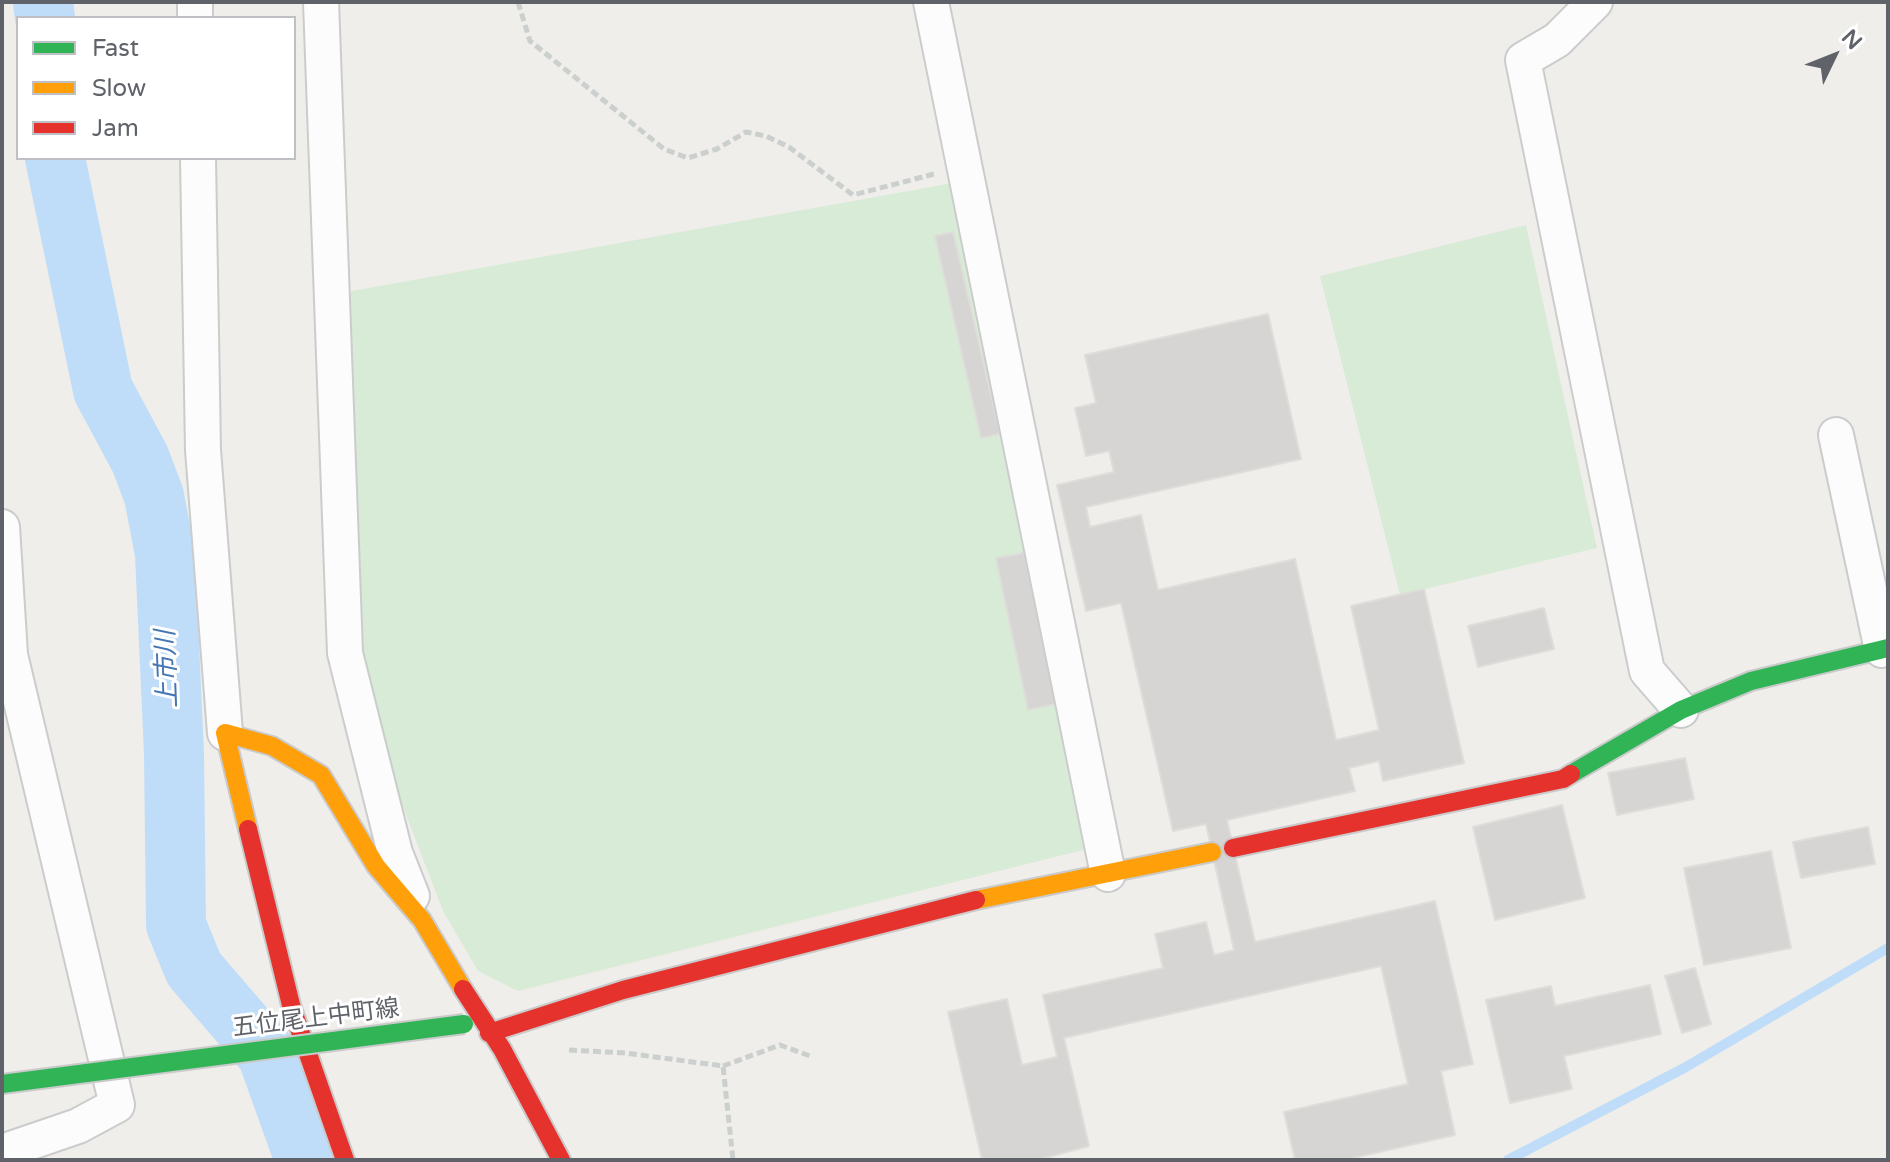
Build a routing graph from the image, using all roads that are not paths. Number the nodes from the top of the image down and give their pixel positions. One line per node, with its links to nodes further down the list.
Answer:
1 (321, 2): 13 (street)
2 (931, 2): 12 (street)
3 (1595, 2): 8 (street)
4 (198, 160): 9 (street)
5 (1836, 435): 7 (street)
6 (2, 527): 16 (street)
7 (1885, 649): 8 (street)
8 (1681, 710): 10 (street)
9 (225, 733): 13 (street); 17 (street)
10 (1233, 848)
11 (1212, 852): 12 (street)
12 (1108, 874): 14 (street)
13 (422, 920): 14 (street)
14 (489, 1033): 15 (street, 五位尾上中町線, bridge); 18 (street)
15 (2, 1084)
16 (2, 1152)
17 (345, 1160)
18 (561, 1160)

